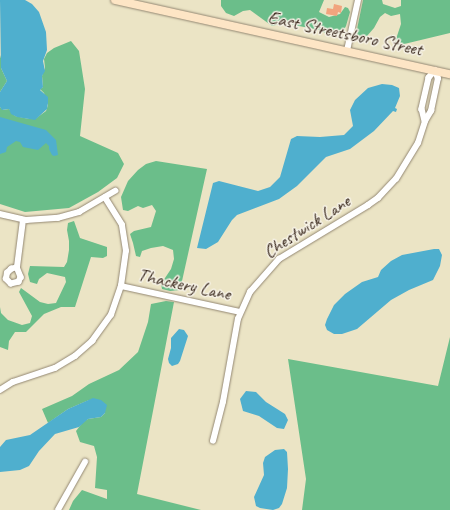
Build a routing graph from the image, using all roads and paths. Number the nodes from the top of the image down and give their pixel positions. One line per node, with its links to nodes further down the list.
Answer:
1 (115, 0): 3 (main road, East Streetsboro Street)
2 (358, 0): 3 (street)
3 (347, 51): 4 (main road, East Streetsboro Street)
4 (435, 70): 5 (main road, East Streetsboro Street); 6 (street, Chestwick Lane); 6 (street, Chestwick Lane)
5 (450, 74)
6 (424, 121): 13 (street, Chestwick Lane)
7 (115, 191): 8 (street)
8 (105, 198): 10 (street); 12 (street)
9 (0, 214): 10 (street)
10 (23, 220): 11 (street)
11 (17, 267)
12 (121, 286): 13 (street, Thackery Lane); 14 (street)
13 (240, 312): 15 (street, Chestwick Lane)
14 (0, 390)
15 (213, 441)
16 (85, 462): 17 (street)
17 (58, 510)

